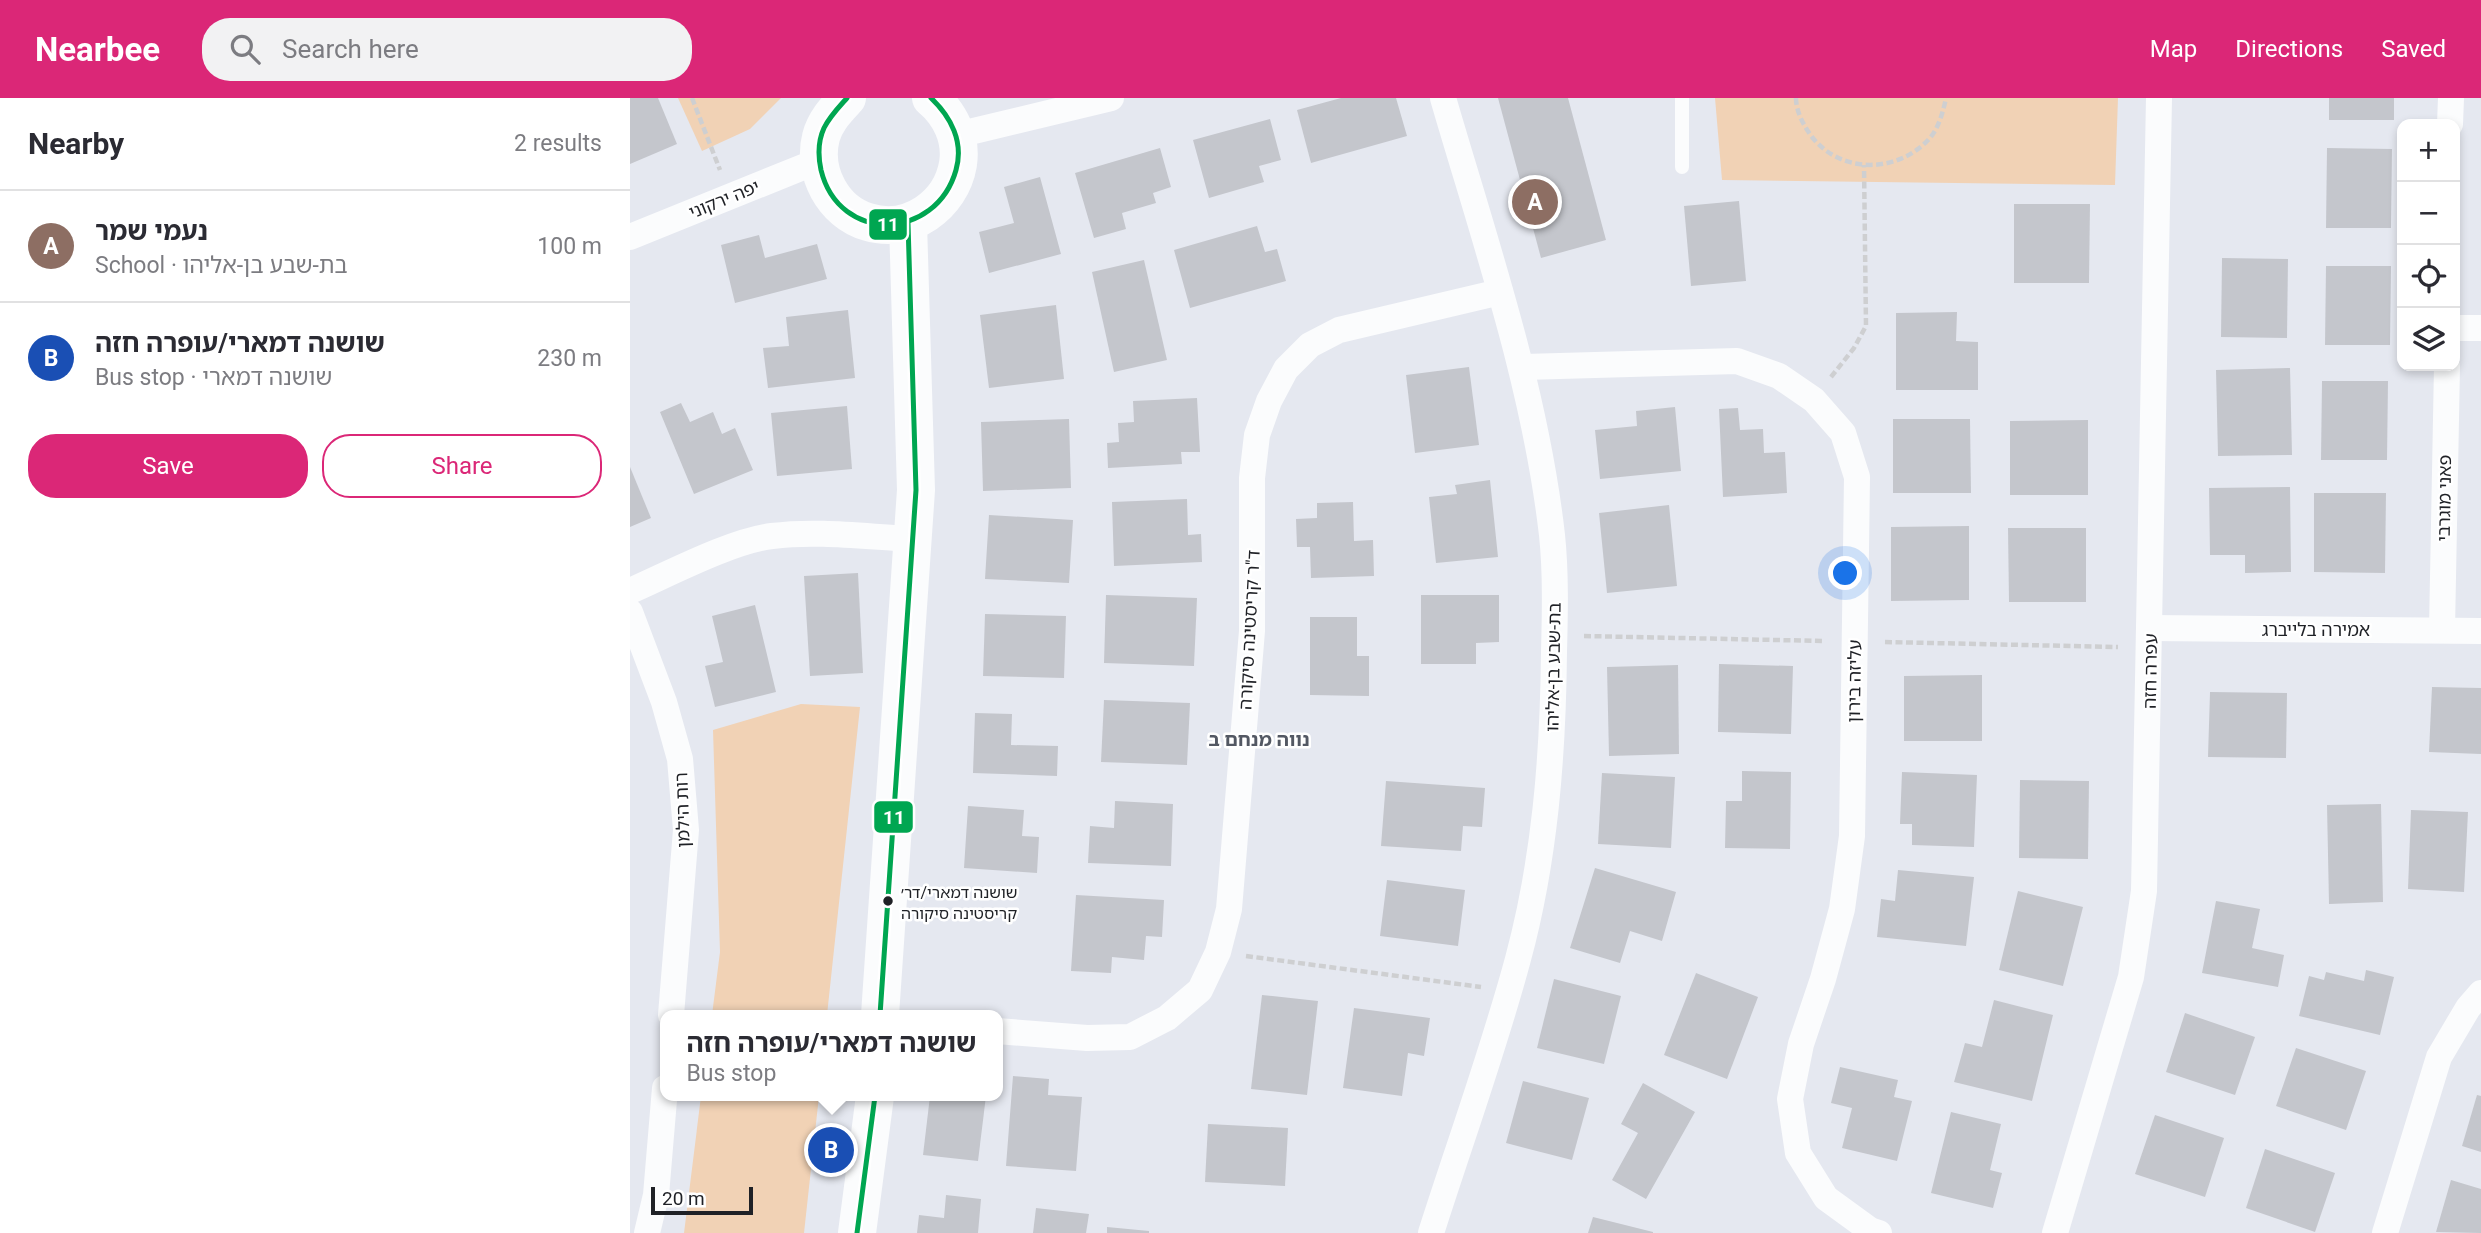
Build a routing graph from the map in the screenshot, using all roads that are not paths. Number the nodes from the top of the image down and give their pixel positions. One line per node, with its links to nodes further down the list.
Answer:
1 (847, 98): 10 (street)
2 (931, 98): 9 (street)
3 (1111, 98): 9 (street)
4 (1443, 98): 14 (street, בת-שבע בן-אליהו)
5 (1682, 98): 11 (lane)
6 (2158, 98): 22 (street, עפרה חזה)
7 (2451, 98): 8 (street)
8 (2450, 119)
9 (957, 135): 12 (street)
10 (818, 161): 12 (street); 13 (street, יפה ירקוני)
11 (1682, 167)
12 (908, 223): 19 (street)
13 (630, 237)
14 (1500, 292): 17 (street, בת-שבע בן-אליהו); 28 (street, ד"ר קריסטינה סיקורה)
15 (2460, 328): 16 (street)
16 (2481, 328)
17 (1521, 367): 33 (street, בת-שבע בן-אליהו); 34 (street, עליזה בירון)
18 (2446, 371): 23 (street, פאני מוגרבי)
19 (913, 539): 20 (street); 27 (street)
20 (630, 591)
21 (630, 612): 26 (street, רות הילמן)
22 (2151, 628): 23 (street, אמירה בלייברג); 35 (street, עפרה חזה)
23 (2442, 630): 24 (street, אמירה בלייברג)
24 (2481, 632)
25 (2481, 993): 36 (street)
26 (671, 1010)
27 (880, 1010)
28 (1003, 1031)
29 (664, 1101): 31 (street)
30 (874, 1101): 32 (street)
31 (648, 1233)
32 (857, 1233)
33 (1431, 1233)
34 (1879, 1233)
35 (2055, 1233)
36 (2385, 1233)

